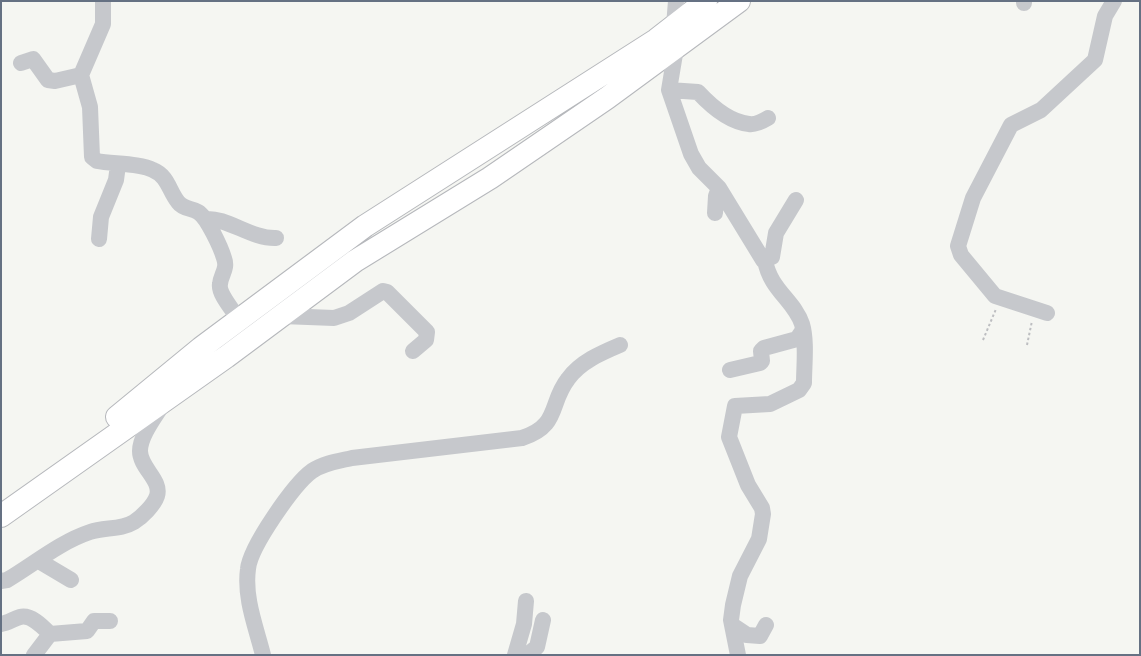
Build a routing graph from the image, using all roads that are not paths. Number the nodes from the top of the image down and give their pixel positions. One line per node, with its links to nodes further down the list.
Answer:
1 (103, 1): 9 (street)
2 (676, 1): 6 (street)
3 (706, 1): 22 (highway)
4 (739, 1): 21 (highway)
5 (1114, 1): 20 (street)
6 (674, 26)
7 (676, 48): 10 (street)
8 (20, 63): 9 (street)
9 (81, 75): 12 (street)
10 (669, 90): 11 (street); 13 (street)
11 (768, 118)
12 (118, 164): 16 (street); 18 (street)
13 (719, 188): 15 (street); 19 (street)
14 (796, 200): 19 (street)
15 (715, 214)
16 (205, 219): 17 (street); 22 (street)
17 (276, 238)
18 (99, 239)
19 (765, 260): 23 (street)
20 (1040, 311)
21 (282, 316): 25 (street); 27 (highway)
22 (239, 320): 28 (highway)
23 (803, 330): 26 (street); 37 (street)
24 (620, 345): 42 (street)
25 (413, 352)
26 (730, 370)
27 (166, 398): 29 (highway); 30 (street)
28 (1, 501)
29 (1, 516)
30 (39, 561): 31 (street); 32 (street)
31 (70, 580)
32 (1, 581)
33 (526, 602): 43 (street)
34 (543, 620): 44 (street)
35 (110, 621): 39 (street)
36 (1, 624): 39 (street)
37 (732, 625): 38 (street); 40 (street)
38 (766, 625)
39 (50, 634): 41 (street)
40 (740, 651)
41 (34, 655)
42 (263, 655)
43 (515, 655)
44 (527, 655)

